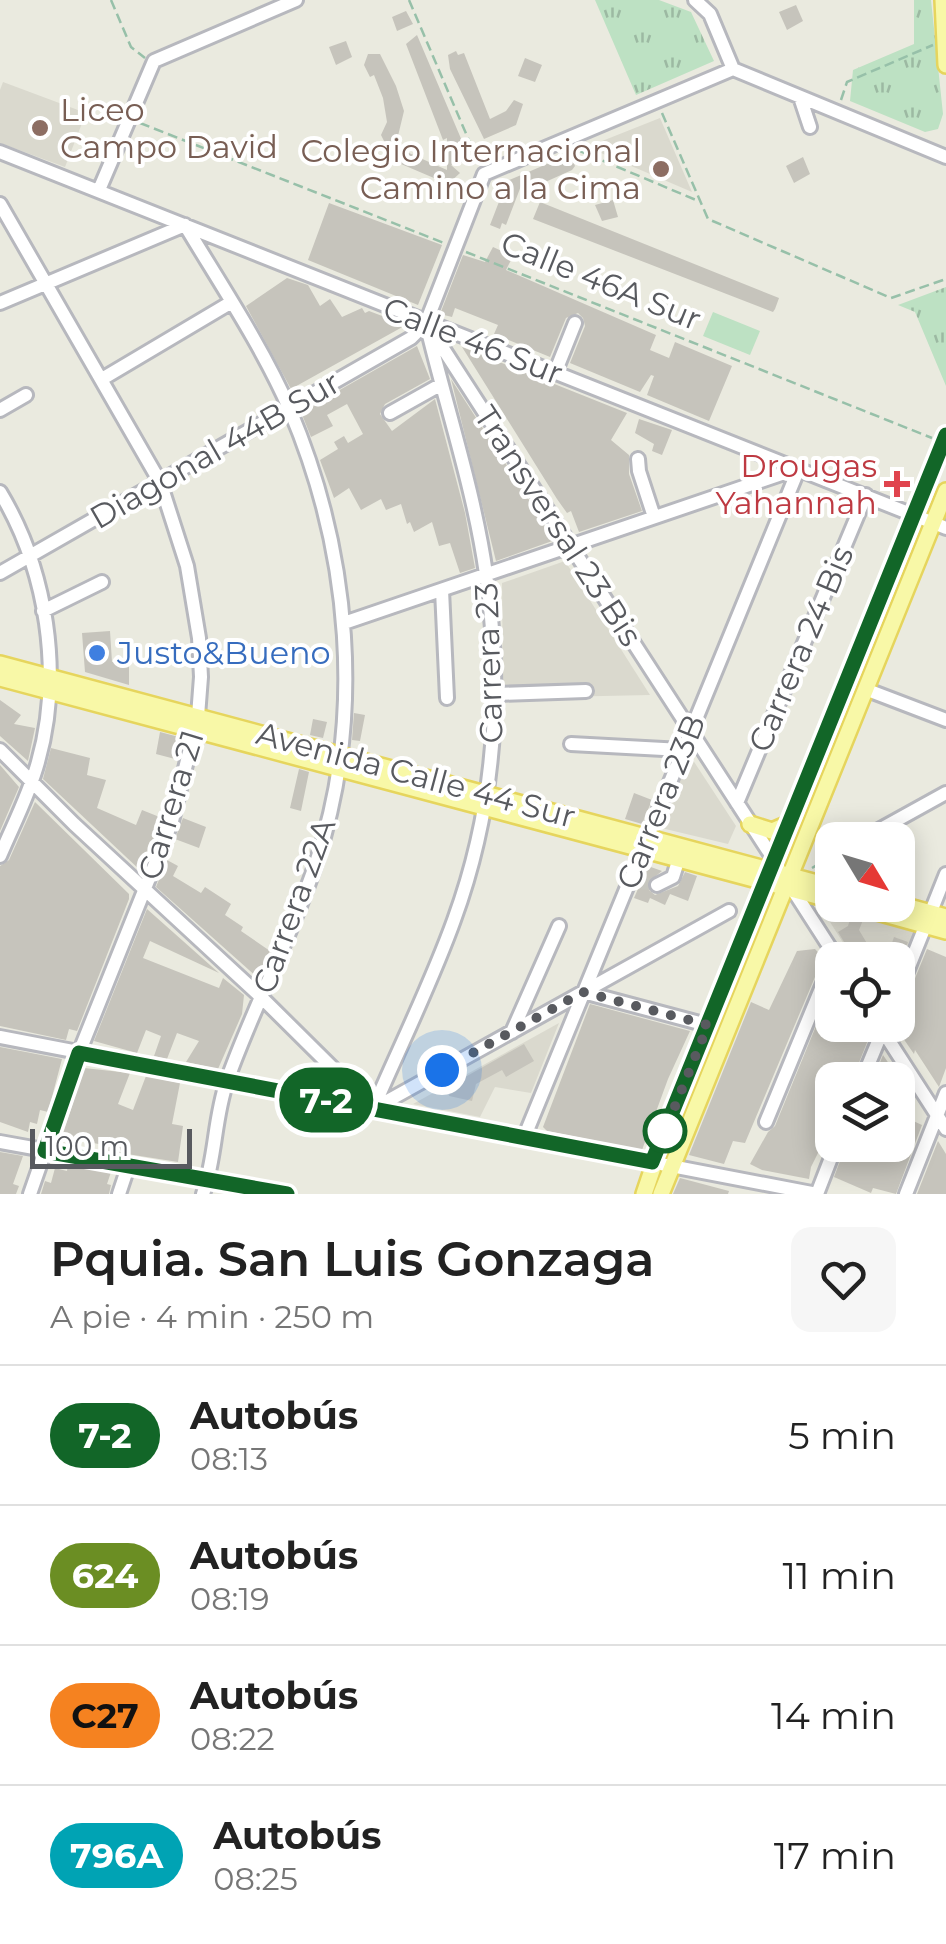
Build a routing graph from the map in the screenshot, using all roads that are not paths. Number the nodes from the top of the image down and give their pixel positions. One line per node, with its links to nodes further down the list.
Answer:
1 (296, 0): 10 (street)
2 (695, 0): 5 (street)
3 (943, 0): 4 (main road)
4 (946, 65)
5 (732, 69): 6 (street); 17 (street)
6 (800, 97): 7 (street); 9 (street)
7 (810, 127)
8 (0, 152): 10 (street, Calle 46 Sur)
9 (946, 157)
10 (100, 190): 12 (street, Calle 46 Sur)
11 (0, 204): 13 (street, Carrera 21)
12 (185, 226): 13 (street); 15 (street, Carrera 22A); 17 (street, Calle 46 Sur)
13 (46, 284): 14 (street); 19 (street, Carrera 21)
14 (0, 303)
15 (230, 303): 19 (street); 22 (street, Carrera 22A)
16 (575, 322): 18 (street)
17 (426, 323): 18 (street, Calle 46 Sur); 20 (street, Carrera 23); 22 (street, Diagonal 44B Sur); 35 (street, Transversal 23 Bis)
18 (555, 373): 27 (street, Calle 46 Sur)
19 (102, 379): 28 (street, Carrera 21)
20 (440, 384): 24 (street); 38 (street, Carrera 23)
21 (26, 395): 23 (street)
22 (289, 408): 28 (street, Diagonal 44B Sur); 42 (street, Carrera 22A)
23 (0, 410)
24 (390, 413)
25 (945, 439): 32 (main road)
26 (638, 459): 33 (street)
27 (799, 468): 31 (street, Calle 46 Sur); 33 (street); 52 (street, Carrera 23B)
28 (160, 482): 36 (street, Diagonal 44B Sur); 51 (street, Carrera 21)
29 (946, 491): 34 (main road)
30 (0, 492): 36 (street)
31 (866, 495): 32 (street, Calle 46 Sur); 60 (street, Carrera 24 Bis)
32 (915, 515): 34 (street, Calle 46 Sur); 63 (main road)
33 (654, 517): 35 (street)
34 (940, 525): 46 (main road)
35 (571, 546): 38 (street); 52 (street, Transversal 23 Bis)
36 (31, 555): 37 (street, Diagonal 44B Sur); 41 (street)
37 (0, 573)
38 (486, 575): 40 (street); 48 (street, Carrera 23)
39 (102, 582): 41 (street)
40 (442, 590): 42 (street); 49 (street)
41 (43, 611): 45 (street)
42 (344, 624): 56 (street, Carrera 22A)
43 (0, 664): 45 (main road, Avenida Calle 44 Sur)
44 (0, 678): 45 (main road, Avenida Calle 44 Sur)
45 (50, 684): 51 (main road, Avenida Calle 44 Sur); 57 (street)
46 (865, 689): 50 (street); 68 (main road)
47 (586, 691): 48 (street)
48 (497, 694): 59 (street, Carrera 23)
49 (447, 698)
50 (946, 720)
51 (197, 723): 56 (main road, Avenida Calle 44 Sur); 71 (street, Carrera 21)
52 (690, 730): 55 (street, Carrera 23B); 60 (street, Transversal 23 Bis)
53 (571, 744): 55 (street)
54 (0, 750): 57 (street)
55 (682, 750): 64 (street, Carrera 23B)
56 (338, 760): 59 (main road, Avenida Calle 44 Sur); 80 (street, Carrera 22A)
57 (33, 781): 65 (street); 71 (street)
58 (946, 793): 61 (street)
59 (485, 801): 64 (main road, Avenida Calle 44 Sur); 89 (street, Carrera 23)
60 (737, 803): 62 (street, Transversal 23 Bis)
61 (894, 822)
62 (750, 824): 63 (main road); 68 (street, Transversal 23 Bis)
63 (788, 824): 68 (main road)
64 (644, 842): 66 (main road, Avenida Calle 44 Sur); 68 (main road, Avenida Calle 44 Sur); 79 (street, Carrera 23B)
65 (0, 856)
66 (679, 858): 68 (main road, Avenida Calle 44 Sur); 70 (street)
67 (946, 874): 74 (street)
68 (780, 877): 69 (main road, Avenida Calle 44 Sur); 72 (main road, Avenida Calle 44 Sur); 77 (street, Transversal 23 Bis); 82 (main road); 99 (main road)
69 (815, 883)
70 (656, 885)
71 (146, 890): 80 (street); 86 (street, Carrera 21)
72 (815, 892)
73 (729, 911): 79 (street)
74 (934, 918): 76 (main road); 78 (street)
75 (559, 926): 83 (street)
76 (946, 931)
77 (824, 942)
78 (915, 958)
79 (583, 992): 82 (street); 83 (street); 93 (street, Carrera 23B)
80 (260, 997): 87 (street, Carrera 22A); 89 (street)
81 (815, 1006): 91 (street)
82 (708, 1025): 96 (main road)
83 (512, 1032): 89 (street)
84 (0, 1038): 86 (street)
85 (891, 1042): 90 (street)
86 (79, 1053): 87 (street); 95 (street, Carrera 21)
87 (226, 1081): 89 (street); 100 (street, Carrera 22A)
88 (946, 1093): 90 (street)
89 (373, 1109): 93 (street)
90 (937, 1116): 92 (street); 109 (street)
91 (766, 1122)
92 (946, 1130)
93 (524, 1138): 96 (street)
94 (0, 1142): 95 (street)
95 (45, 1151): 98 (street); 102 (street, Carrera 21)
96 (652, 1162): 99 (street); 106 (main road)
97 (829, 1162): 108 (street)
98 (130, 1164): 100 (street); 103 (street)
99 (670, 1166): 107 (main road); 108 (street)
100 (208, 1179): 101 (street); 104 (street, Carrera 22A)
101 (251, 1190): 105 (street)
102 (30, 1194)
103 (119, 1194)
104 (203, 1194)
105 (287, 1194)
106 (644, 1194)
107 (661, 1194)
108 (817, 1194)
109 (906, 1194)

